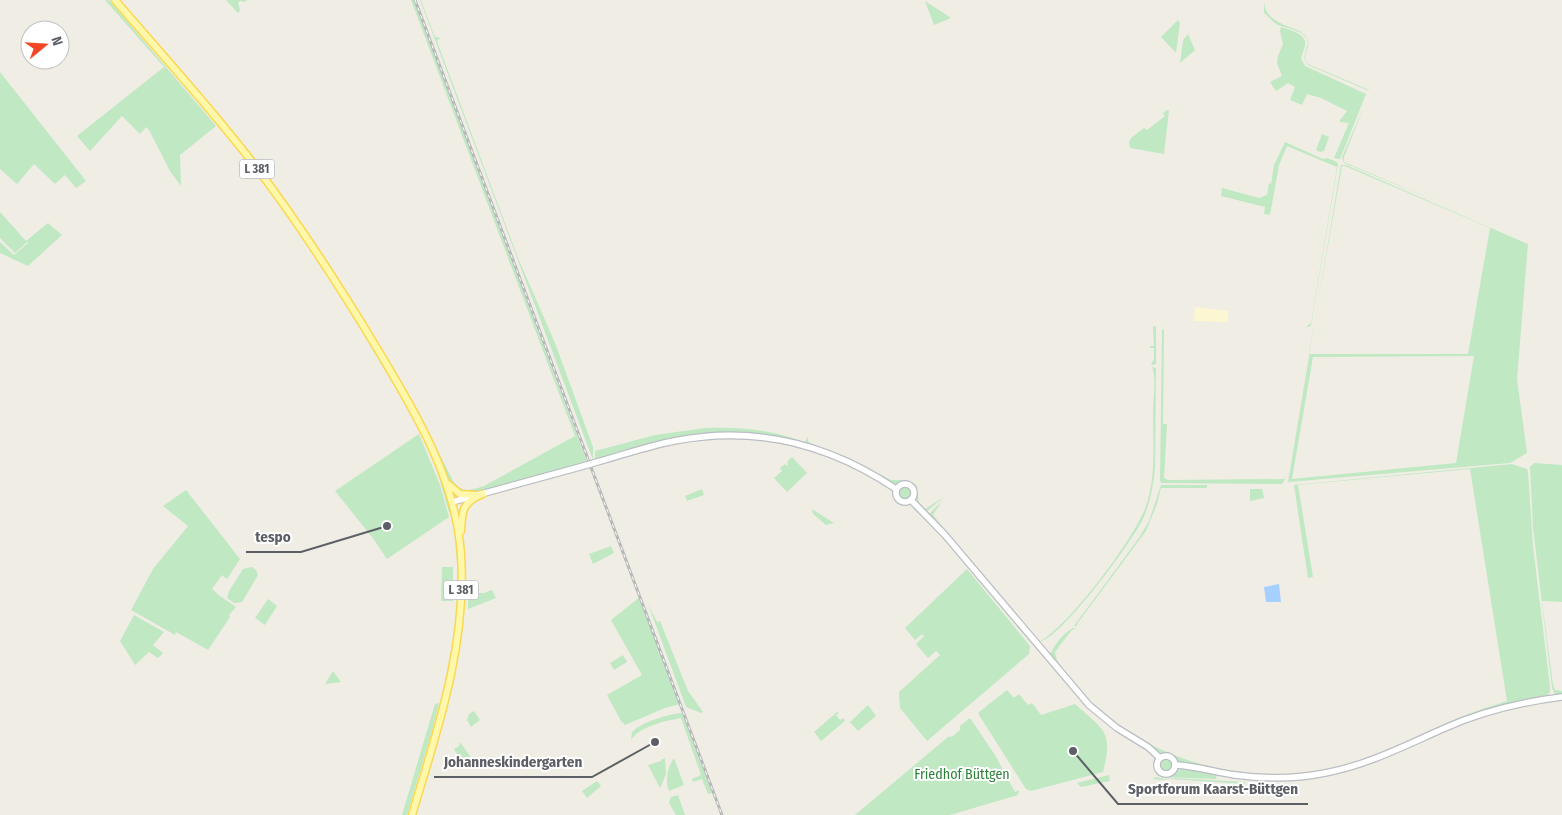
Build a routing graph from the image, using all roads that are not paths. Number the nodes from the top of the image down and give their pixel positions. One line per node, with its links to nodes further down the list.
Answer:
1 (114, 0): 2 (main road, L 381)
2 (444, 479): 4 (main road, L 381); 6 (main road, L 381)
3 (896, 489): 4 (main road, bridge); 5 (main road); 5 (main road)
4 (482, 494): 6 (main road); 7 (main road, L 381)
5 (911, 500): 9 (main road)
6 (452, 502): 7 (main road, L 381)
7 (460, 542): 11 (main road, L 381)
8 (1562, 697): 10 (main road)
9 (1160, 758): 10 (main road); 10 (main road)
10 (1175, 766)
11 (412, 815)

